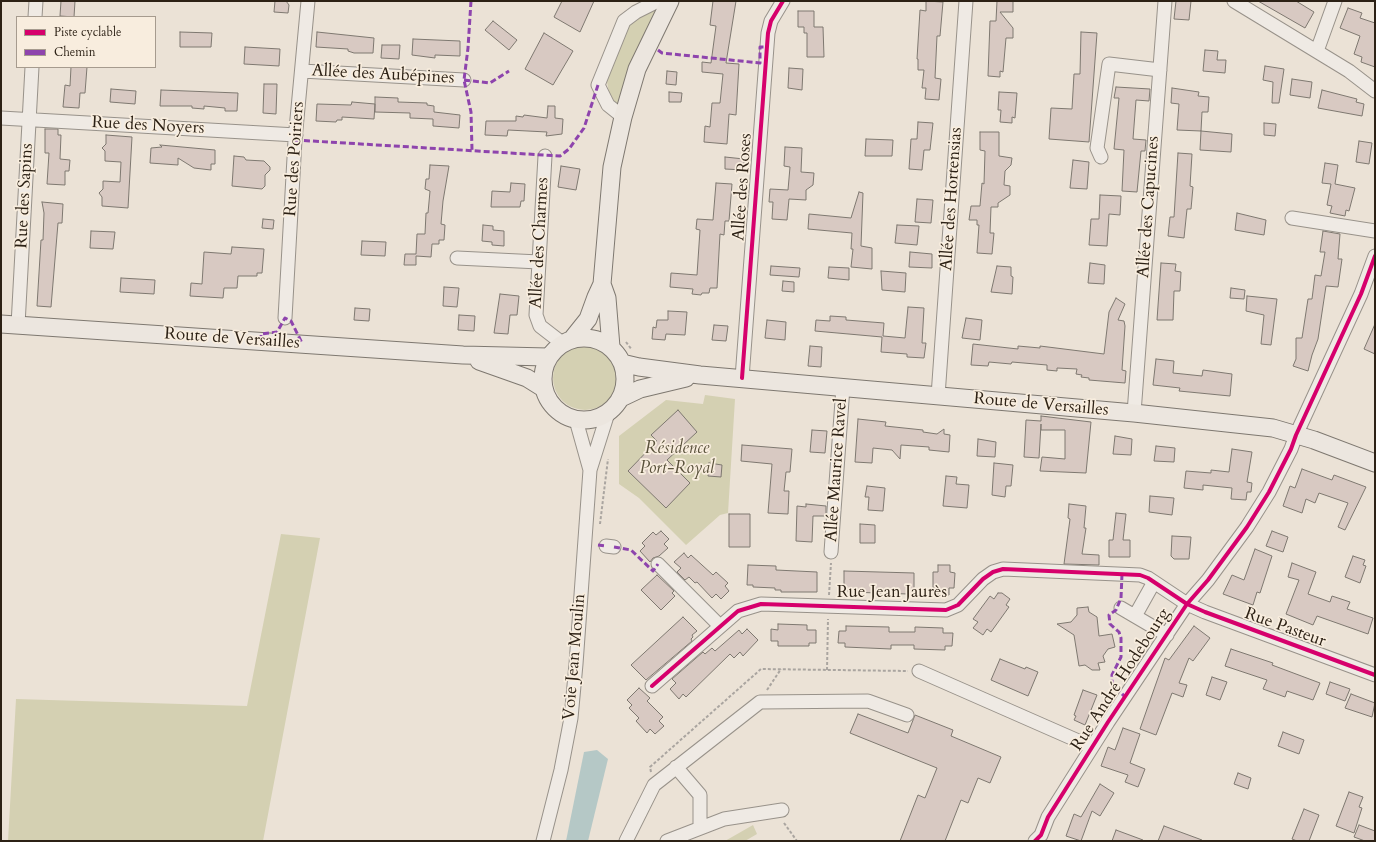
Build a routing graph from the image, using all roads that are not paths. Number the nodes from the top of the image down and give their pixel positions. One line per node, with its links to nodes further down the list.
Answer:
1 (36, 1): 10 (street)
2 (308, 1): 14 (street, Rue des Poiriers)
3 (658, 1): 17 (street)
4 (670, 1): 17 (main road)
5 (783, 1): 38 (street, Allée des Roses)
6 (966, 1): 41 (street, Allée des Hortensias)
7 (1165, 1): 13 (street, Allée des Capucines)
8 (1234, 1): 11 (street)
9 (1335, 1): 11 (street)
10 (35, 16)
11 (1317, 51): 16 (street)
12 (32, 68): 19 (street, Rue des Sapins)
13 (1160, 70): 22 (street); 44 (street, Allée des Capucines)
14 (302, 71): 15 (street, Allée des Aubépines); 20 (street, Rue des Poiriers)
15 (464, 80)
16 (1375, 91)
17 (623, 117): 28 (main road)
18 (1, 118): 19 (street, Rue des Noyers)
19 (29, 120): 20 (street, Rue des Noyers); 31 (street, Rue des Sapins)
20 (296, 135): 29 (street, Rue des Poiriers)
21 (545, 156): 27 (street, Allée des Charmes)
22 (1101, 157)
23 (1292, 218): 24 (street)
24 (1375, 231)
25 (1375, 256): 46 (street, Rue André Hodebourg)
26 (457, 258): 27 (street)
27 (539, 262): 32 (street, Allée des Charmes)
28 (602, 284): 32 (main road); 33 (main road)
29 (285, 318)
30 (1, 324): 31 (main road, Route de Versailles)
31 (18, 325): 34 (main road, Route de Versailles)
32 (567, 341): 33 (main road); 35 (main road)
33 (611, 347): 36 (main road)
34 (463, 356): 35 (main road, Route de Versailles); 40 (main road, Route de Versailles)
35 (548, 357): 40 (main road)
36 (622, 363): 37 (main road, Route de Versailles); 42 (main road)
37 (700, 375): 38 (main road, Route de Versailles); 42 (main road, Route de Versailles)
38 (742, 378): 39 (main road, Route de Versailles)
39 (843, 387): 41 (main road, Route de Versailles); 49 (street, Allée Maurice Ravel)
40 (543, 388): 45 (main road)
41 (938, 396): 44 (main road, Route de Versailles)
42 (621, 398): 43 (main road)
43 (608, 413): 45 (main road); 48 (street, Voie Jean Moulin)
44 (1134, 413): 46 (main road, Route de Versailles)
45 (576, 420): 48 (street, Voie Jean Moulin)
46 (1296, 435): 47 (main road, Route de Versailles); 52 (street, Rue André Hodebourg)
47 (1375, 464)
48 (590, 470): 65 (street, Voie Jean Moulin)
49 (831, 552)
50 (658, 564): 55 (street)
51 (1154, 582): 52 (street, Rue Jean Jaurès); 54 (street); 55 (street, Rue Jean Jaurès)
52 (1187, 604): 56 (street, Rue André Hodebourg); 58 (street, Rue Pasteur)
53 (1121, 608): 54 (street)
54 (1135, 616): 56 (street)
55 (719, 625): 59 (street, Rue Jean Jaurès)
56 (1166, 634): 61 (street, Rue André Hodebourg)
57 (919, 672): 61 (street)
58 (1375, 675)
59 (652, 686)
60 (907, 715): 62 (street)
61 (1092, 747): 68 (street, Rue André Hodebourg)
62 (676, 767): 64 (street); 66 (street)
63 (778, 810): 64 (street)
64 (700, 828): 67 (street)
65 (543, 841)
66 (626, 841)
67 (667, 841)
68 (1035, 841)

